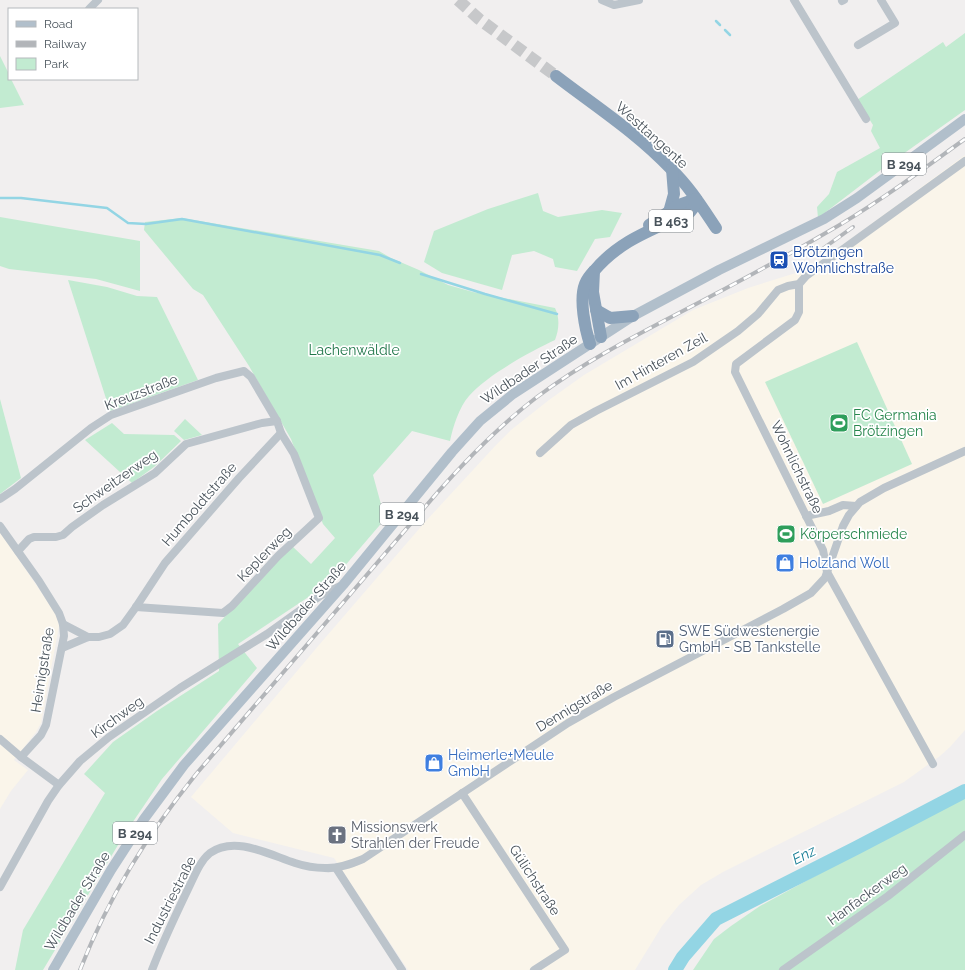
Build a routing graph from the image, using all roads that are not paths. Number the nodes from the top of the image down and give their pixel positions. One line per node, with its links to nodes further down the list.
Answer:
1 (98, 0): 6 (street)
2 (602, 0): 3 (street)
3 (639, 0)
4 (794, 0): 10 (street)
5 (882, 0): 7 (street)
6 (90, 8)
7 (858, 45)
8 (556, 76): 12 (highway, Westtangente / B 463)
9 (965, 118): 20 (main road, Wildbader Straße / B 294)
10 (866, 119)
11 (965, 161): 18 (street, Im Hinteren Zeil)
12 (672, 170): 13 (highway, Westtangente / B 463); 14 (highway, B 463)
13 (696, 199): 14 (highway, B 463); 15 (highway, Westtangente / B 463); 16 (highway, B 463)
14 (669, 212): 16 (highway, B 463)
15 (716, 228)
16 (637, 236): 17 (highway, B 463)
17 (594, 271): 19 (highway); 22 (highway, B 463)
18 (799, 284): 26 (street, Im Hinteren Zeil); 29 (street, Wohnlichstraße)
19 (596, 310): 20 (highway); 21 (highway)
20 (633, 316): 21 (main road, Wildbader Straße / B 294)
21 (601, 337): 22 (main road, Wildbader Straße / B 294)
22 (590, 344): 33 (main road, Wildbader Straße / B 294)
23 (277, 421): 24 (street); 27 (street, Kreuzstraße); 31 (street, Schweitzerweg)
24 (281, 433): 34 (street, Humboldtstraße); 34 (street, Keplerweg)
25 (965, 451): 28 (street)
26 (540, 452)
27 (0, 499)
28 (856, 506): 29 (street); 32 (street, Dennigstraße)
29 (806, 516): 32 (street, Wohnlichstraße)
30 (0, 526): 31 (street, Heimigstraße)
31 (18, 551): 37 (street, Heimigstraße)
32 (827, 572): 42 (street, Wohnlichstraße); 44 (street, Dennigstraße)
33 (343, 584): 35 (street, Kirchweg); 36 (main road, Wildbader Straße / B 294)
34 (136, 607): 38 (street, Humboldtstraße)
35 (296, 614): 36 (street); 43 (street, Kirchweg)
36 (313, 619): 48 (main road, Wildbader Straße / B 294)
37 (63, 624): 38 (street); 39 (street, Heimigstraße)
38 (88, 637): 39 (street, Humboldtstraße)
39 (62, 648): 41 (street, Heimigstraße)
40 (0, 739): 41 (street)
41 (21, 757): 43 (street)
42 (933, 764)
43 (59, 785): 47 (street, Kirchweg)
44 (462, 794): 46 (street, Dennigstraße); 51 (street, Gülichstraße)
45 (965, 835): 52 (street, Hanfackerweg)
46 (336, 868): 49 (street, Industriestraße); 50 (street)
47 (0, 887)
48 (53, 970)
49 (152, 970)
50 (402, 970)
51 (534, 970)
52 (783, 970)

